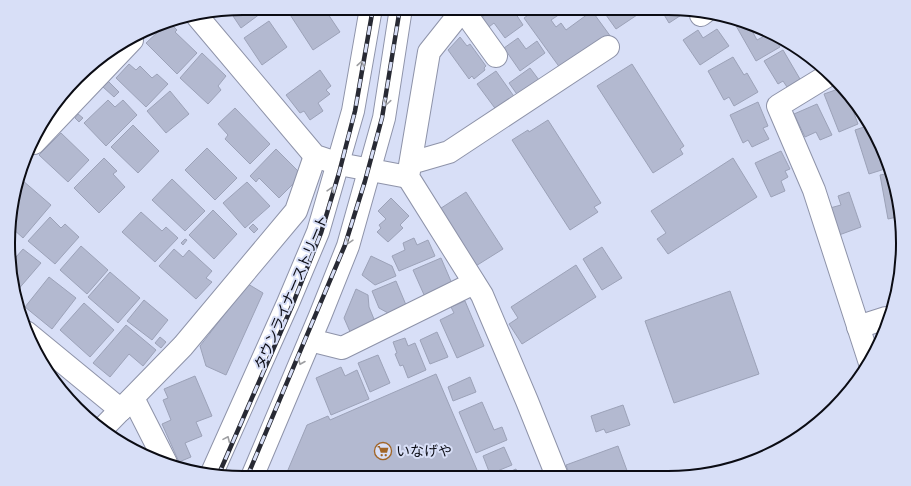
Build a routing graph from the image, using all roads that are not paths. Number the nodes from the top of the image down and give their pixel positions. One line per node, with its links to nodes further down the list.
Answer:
1 (370, 15): 13 (street, タウンライナーストリート, one-way to 1)
2 (400, 15): 14 (street, one-way to 14)
3 (458, 15): 15 (street)
4 (467, 15): 8 (street)
5 (199, 19): 12 (street)
6 (608, 47): 15 (street)
7 (119, 51): 10 (street)
8 (496, 56)
9 (824, 78): 18 (street)
10 (83, 83): 11 (street)
11 (46, 129)
12 (315, 156): 13 (street); 22 (street)
13 (339, 164): 14 (street); 25 (street, タウンライナーストリート, one-way to 13)
14 (370, 170): 15 (street); 20 (street, one-way to 20)
15 (410, 170): 16 (street)
16 (474, 283): 20 (street); 27 (street)
17 (883, 319): 18 (street)
18 (858, 327): 21 (street)
19 (37, 340): 22 (street)
20 (310, 340): 26 (street, one-way to 26)
21 (867, 354)
22 (127, 404): 23 (street); 24 (street)
23 (106, 425)
24 (161, 456)
25 (214, 469)
26 (255, 471)
27 (555, 471)

